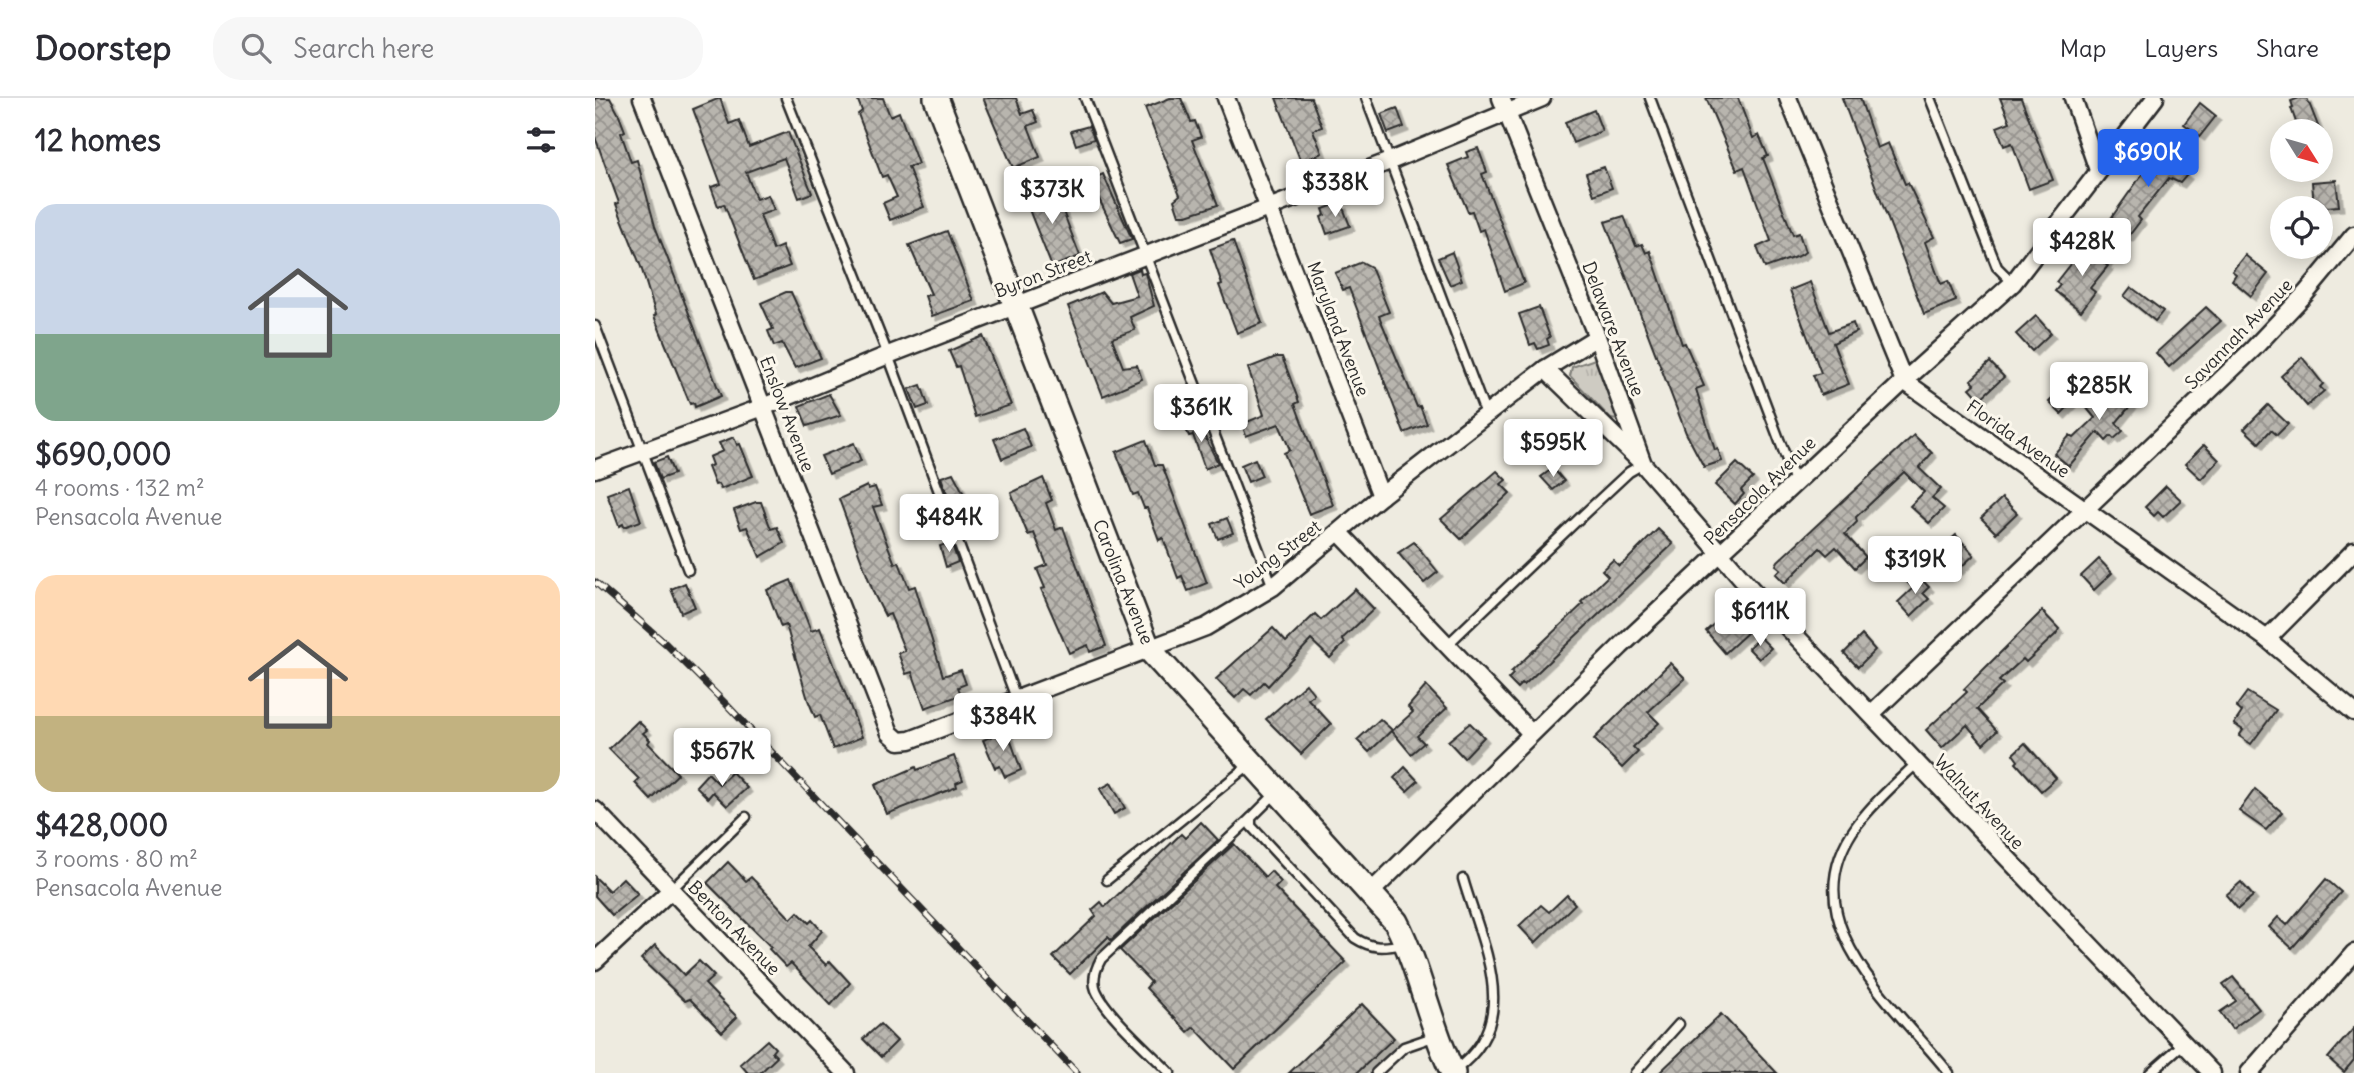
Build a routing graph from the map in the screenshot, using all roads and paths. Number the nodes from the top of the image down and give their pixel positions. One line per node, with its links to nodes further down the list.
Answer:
1 (642, 98): 26 (street, Enslow Avenue)
2 (786, 98): 23 (lane)
3 (936, 98): 20 (street, Carolina Avenue)
4 (1085, 98): 18 (lane)
5 (1226, 98): 16 (street, Maryland Avenue)
6 (1366, 98): 14 (lane)
7 (1542, 98): 13 (street, Byron Street)
8 (1650, 98): 31 (lane)
9 (1788, 98): 25 (street)
10 (1930, 98): 19 (lane)
11 (2073, 98): 15 (street)
12 (2155, 98): 15 (street, Pensacola Avenue)
13 (1504, 105): 14 (street, Byron Street); 22 (street, Delaware Avenue)
14 (1390, 161): 16 (street, Byron Street); 27 (lane)
15 (2098, 170): 19 (street, Pensacola Avenue)
16 (1270, 206): 18 (street, Byron Street); 32 (street, Maryland Avenue)
17 (2354, 234): 33 (street, Savannah Avenue)
18 (1147, 255): 20 (street, Byron Street); 38 (lane)
19 (2013, 283): 25 (street, Pensacola Avenue)
20 (1016, 305): 23 (street, Byron Street); 41 (street, Carolina Avenue)
21 (595, 326): 28 (lane)
22 (1597, 337): 24 (street, Young Street); 29 (street, Delaware Avenue)
23 (888, 355): 26 (street, Byron Street); 42 (lane)
24 (1545, 369): 27 (street, Young Street); 29 (street)
25 (1904, 381): 31 (street, Pensacola Avenue); 33 (street, Florida Avenue)
26 (763, 407): 28 (street, Byron Street); 46 (street, Enslow Avenue)
27 (1486, 415): 32 (street, Young Street)
28 (644, 451): 30 (street, Byron Street); 37 (lane)
29 (1643, 464): 36 (street, Delaware Avenue); 40 (lane)
30 (595, 469)
31 (1796, 484): 36 (street, Pensacola Avenue)
32 (1381, 496): 34 (street, Young Street)
33 (2085, 510): 39 (street, Florida Avenue); 44 (street, Savannah Avenue)
34 (1340, 533): 38 (street, Young Street); 40 (street)
35 (2354, 551): 39 (street)
36 (1722, 555): 44 (street, Walnut Avenue); 45 (street, Pensacola Avenue)
37 (688, 570)
38 (1273, 587): 41 (street, Young Street)
39 (2267, 639): 43 (street, Florida Avenue)
40 (1447, 645): 45 (street)
41 (1148, 648): 42 (street, Young Street); 47 (street, Carolina Avenue)
42 (1016, 698): 46 (street, Young Street)
43 (2354, 712)
44 (1871, 714): 48 (street, Walnut Avenue)
45 (1531, 733): 56 (street, Pensacola Avenue)
46 (899, 741)
47 (1252, 763): 49 (street, Carolina Avenue); 54 (lane)
48 (1916, 764): 62 (street, Walnut Avenue); 68 (lane)
49 (1277, 791): 52 (lane); 56 (street, Carolina Avenue)
50 (595, 810): 55 (street, Benton Avenue)
51 (746, 817): 55 (lane)
52 (1251, 818): 57 (lane); 65 (lane)
53 (1463, 879): 63 (lane)
54 (1107, 880)
55 (671, 890): 59 (street); 64 (street, Benton Avenue)
56 (1370, 893): 57 (street, Carolina Avenue)
57 (1406, 943): 61 (street, Carolina Avenue)
58 (2354, 953): 71 (street)
59 (595, 961)
60 (1679, 1024): 67 (lane)
61 (1436, 1036): 63 (street, Carolina Avenue); 66 (lane)
62 (2183, 1044): 69 (lane); 70 (street, Walnut Avenue)
63 (1453, 1072)
64 (845, 1073)
65 (1170, 1073)
66 (1376, 1073)
67 (1635, 1073)
68 (1949, 1073)
69 (2150, 1073)
70 (2212, 1073)
71 (2249, 1073)

